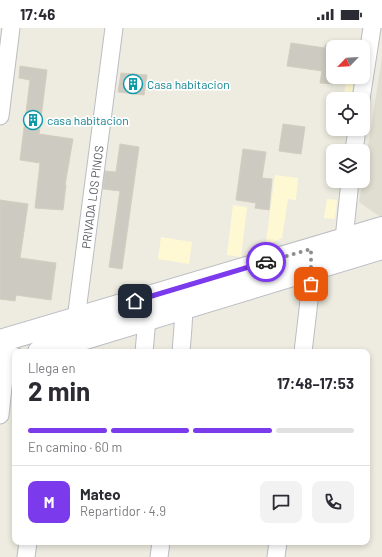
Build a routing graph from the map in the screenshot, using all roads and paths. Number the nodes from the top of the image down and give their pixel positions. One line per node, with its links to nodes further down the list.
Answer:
1 (11, 28): 5 (street)
2 (114, 28): 12 (street, PRIVADA LOS PINOS)
3 (372, 28): 4 (street)
4 (363, 92)
5 (0, 116)
6 (349, 188): 9 (street)
7 (382, 228): 9 (main road)
8 (382, 248): 9 (main road)
9 (344, 249): 10 (main road)
10 (312, 259): 11 (main road); 12 (main road); 18 (street)
11 (184, 308): 13 (main road); 17 (street)
12 (76, 319): 14 (main road)
13 (147, 319): 15 (main road); 16 (street)
14 (0, 341)
15 (54, 349)
16 (144, 349)
17 (181, 349)
18 (303, 349)
19 (6, 361): 20 (street)
20 (0, 415)
21 (28, 545): 24 (street)
22 (161, 545): 25 (street)
23 (278, 545): 26 (street)
24 (26, 557)
25 (159, 557)
26 (276, 557)

